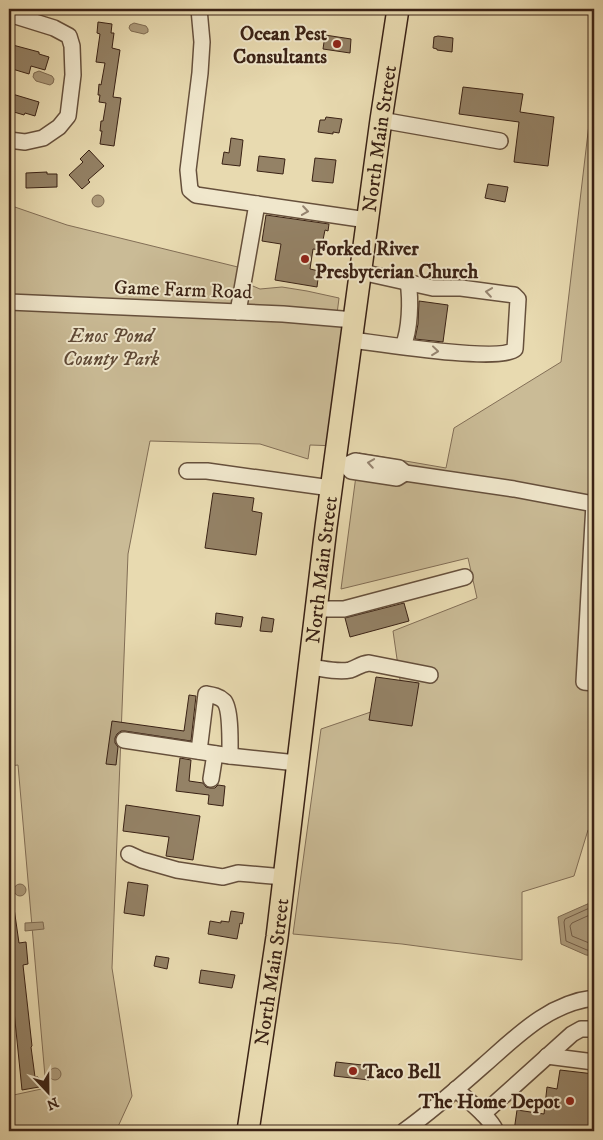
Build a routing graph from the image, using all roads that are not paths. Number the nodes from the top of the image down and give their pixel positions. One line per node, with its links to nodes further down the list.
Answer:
1 (199, 9): 7 (street)
2 (398, 9): 4 (highway, North Main Street)
3 (9, 14): 5 (street)
4 (381, 120): 6 (street); 8 (highway, North Main Street)
5 (9, 140)
6 (500, 141)
7 (257, 204): 8 (street, one-way to 8); 12 (street)
8 (367, 220): 9 (highway, North Main Street)
9 (361, 272): 10 (street); 13 (highway, North Main Street)
10 (408, 282): 14 (street); 14 (street, Game Farm Road, one-way to 10)
11 (9, 302): 12 (street, Game Farm Road)
12 (238, 312): 13 (street, Game Farm Road)
13 (353, 330): 14 (street, Game Farm Road); 15 (highway, North Main Street)
14 (403, 346)
15 (340, 464): 17 (highway, North Main Street); 18 (street)
16 (187, 471): 17 (street)
17 (331, 488): 20 (highway, North Main Street)
18 (594, 504): 23 (street)
19 (465, 577): 20 (street)
20 (316, 609): 21 (highway, North Main Street)
21 (309, 666): 22 (street); 28 (highway, North Main Street)
22 (430, 675)
23 (594, 683)
24 (124, 740): 25 (street)
25 (199, 751): 26 (street); 27 (street)
26 (215, 754): 27 (street); 29 (street)
27 (230, 756): 28 (street)
28 (297, 763): 31 (highway, North Main Street)
29 (211, 779)
30 (129, 854): 31 (street)
31 (284, 877): 38 (highway, North Main Street)
32 (594, 998): 36 (street)
33 (594, 1029): 34 (street)
34 (547, 1056): 35 (street); 37 (street)
35 (594, 1062)
36 (456, 1089): 37 (street); 39 (street)
37 (483, 1114): 40 (street)
38 (248, 1131)
39 (404, 1131)
40 (496, 1131)

